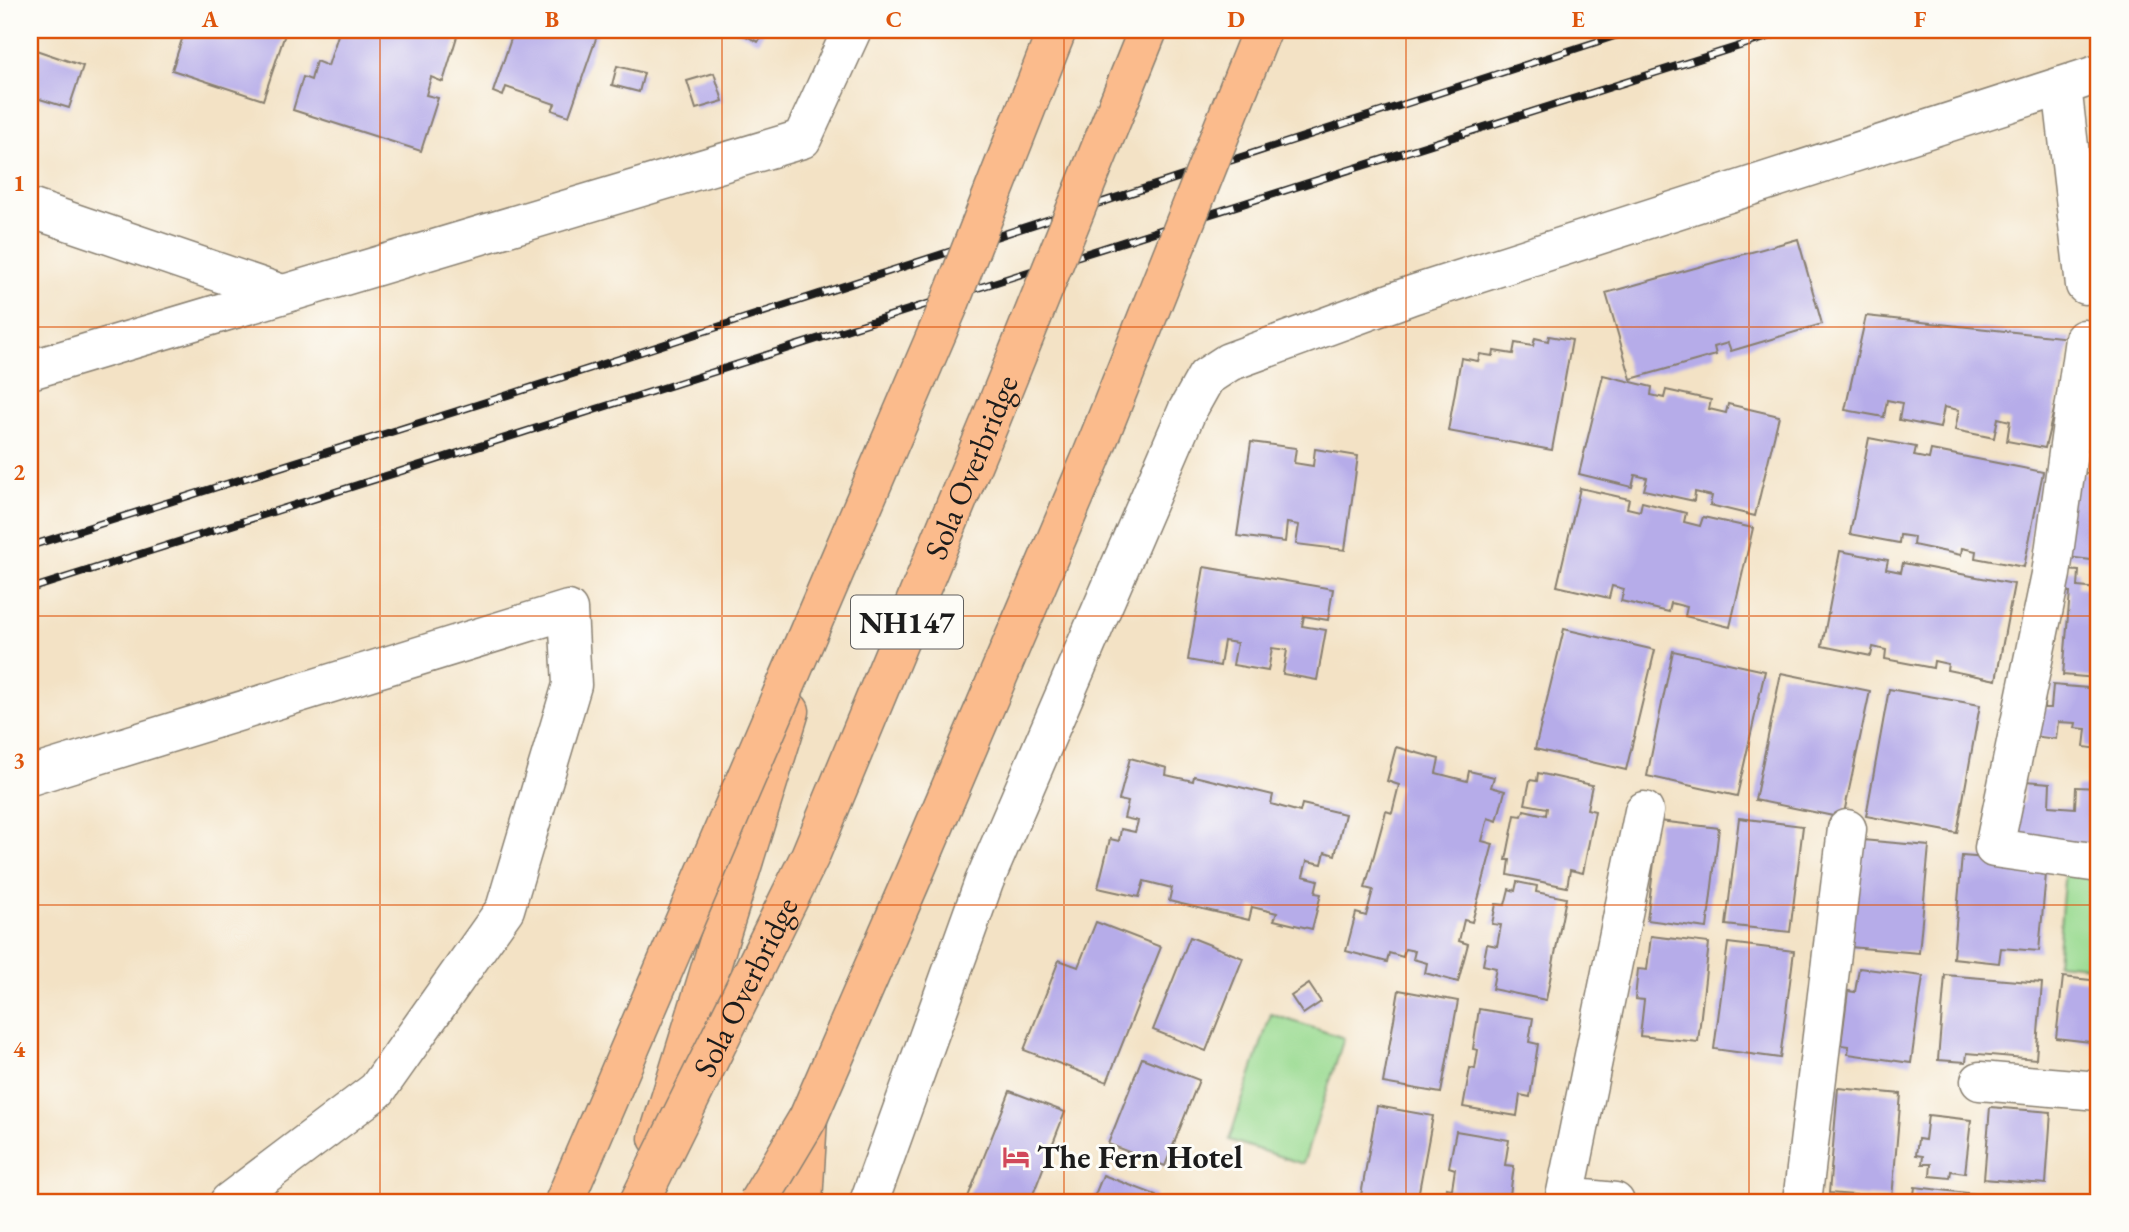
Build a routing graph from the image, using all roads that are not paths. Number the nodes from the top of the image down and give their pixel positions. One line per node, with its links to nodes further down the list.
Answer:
1 (852, 30): 9 (street)
2 (1057, 30): 12 (main road, bridge)
3 (1148, 30): 21 (main road, Sola Overbridge / NH147, bridge)
4 (1262, 30): 19 (main road, NH147, bridge)
5 (2099, 75): 6 (street)
6 (2062, 86): 8 (street); 26 (street)
7 (30, 208): 9 (street)
8 (2085, 285)
9 (282, 294): 11 (street)
10 (2084, 339): 16 (street)
11 (30, 370)
12 (829, 583): 21 (main road, bridge); 23 (main road, bridge)
13 (30, 776): 22 (street)
14 (1643, 811): 20 (street)
15 (1847, 828): 28 (street)
16 (2099, 863)
17 (1980, 1081): 18 (street)
18 (2099, 1091)
19 (808, 1118): 24 (main road, NH147, bridge); 25 (main road)
20 (1564, 1199): 27 (street)
21 (640, 1200)
22 (229, 1202)
23 (564, 1202)
24 (758, 1202)
25 (803, 1202)
26 (869, 1202)
27 (1615, 1202)
28 (1802, 1202)

